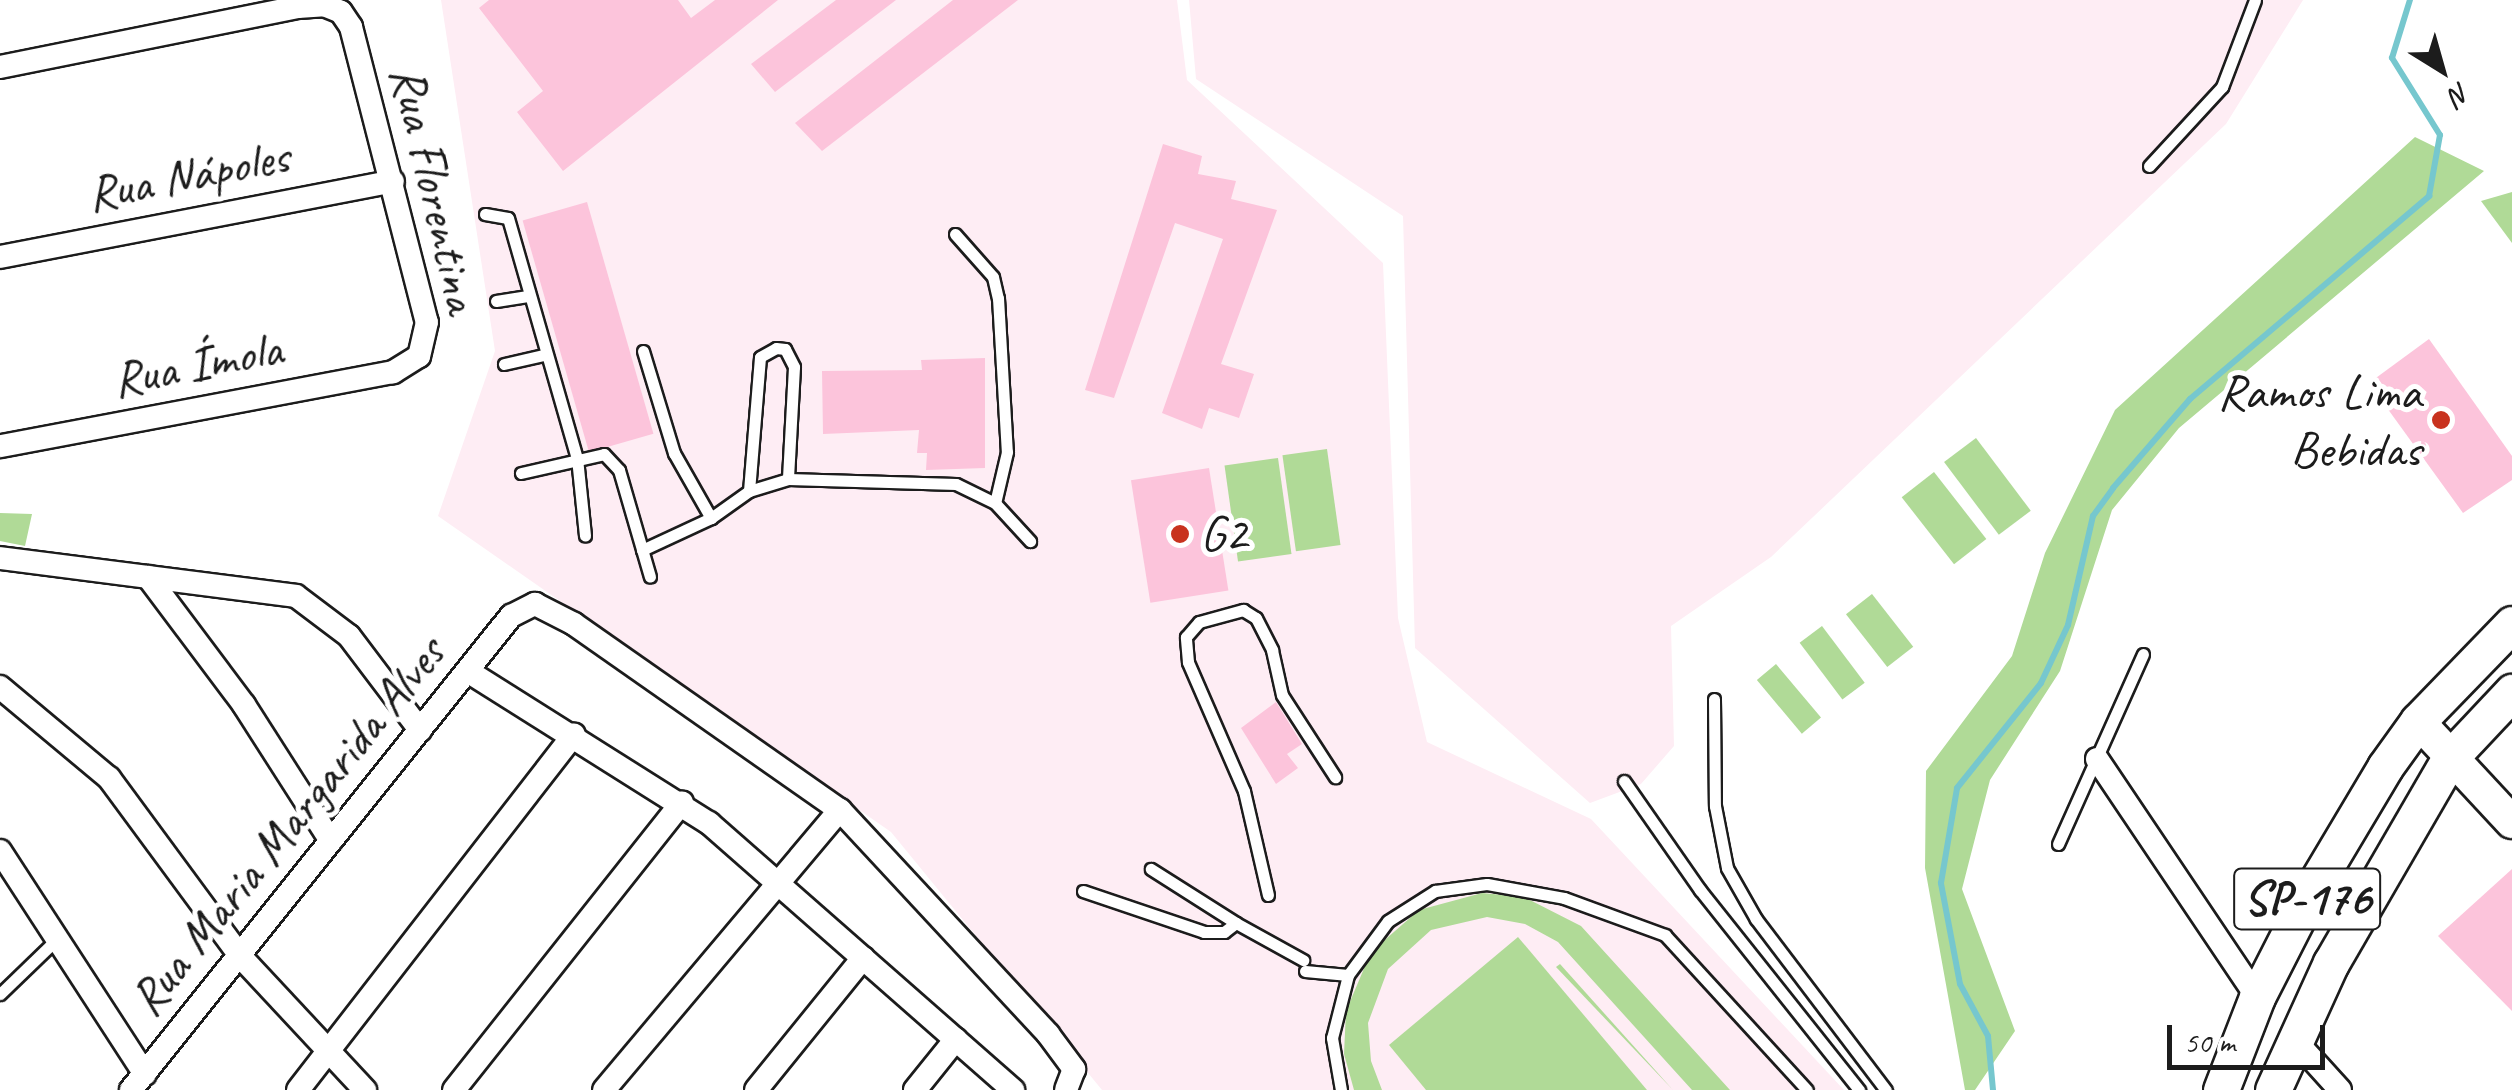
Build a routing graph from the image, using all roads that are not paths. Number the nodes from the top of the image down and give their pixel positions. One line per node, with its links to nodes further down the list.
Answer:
1 (2255, 0): 3 (lane)
2 (0, 66): 4 (street, Rua Florentina)
3 (2149, 166)
4 (393, 181): 7 (street, Rua Nápoles); 13 (street, Rua Florentina)
5 (484, 214): 8 (lane)
6 (955, 234): 19 (lane)
7 (0, 257)
8 (528, 296): 9 (lane); 11 (lane)
9 (496, 301)
10 (643, 350): 20 (lane)
11 (544, 355): 12 (lane); 15 (lane)
12 (504, 364)
13 (408, 365): 14 (street, Rua Ímola)
14 (0, 446)
15 (577, 458): 16 (lane); 21 (lane); 23 (lane)
16 (521, 473)
17 (788, 479): 18 (lane); 18 (lane); 19 (lane)
18 (749, 491): 20 (lane)
19 (996, 504): 22 (lane)
20 (711, 518): 23 (lane)
21 (585, 536)
22 (1030, 541)
23 (642, 550): 26 (lane)
24 (0, 558): 25 (street)
25 (148, 577): 34 (street); 43 (street)
26 (650, 577)
27 (2512, 624): 33 (main road, SP-176)
28 (2143, 654): 37 (lane)
29 (470, 672): 34 (street, Rua Maria Margarida Alves); 35 (street); 41 (street, Rua Maria Margarida Alves)
30 (0, 687): 52 (street)
31 (2512, 692): 36 (main road, SP-176)
32 (1714, 699): 72 (lane)
33 (2418, 722): 36 (street); 56 (main road, SP-176)
34 (420, 730): 43 (street, Rua Maria Margarida Alves)
35 (574, 734): 40 (street); 59 (street)
36 (2450, 758): 42 (street); 57 (main road, SP-176)
37 (2097, 759): 44 (lane); 56 (street)
38 (1336, 777): 49 (lane)
39 (1624, 781): 71 (lane)
40 (682, 802): 47 (street); 63 (street)
41 (840, 810): 47 (street); 68 (street)
42 (2512, 822)
43 (330, 841): 52 (street, Rua Maria Margarida Alves)
44 (2058, 844)
45 (0, 851): 51 (street)
46 (1151, 869): 50 (lane)
47 (780, 883): 53 (street); 64 (street)
48 (1083, 891): 50 (lane)
49 (1268, 895)
50 (1236, 923): 54 (lane)
51 (57, 939): 55 (lane); 60 (street)
52 (240, 957): 59 (street); 60 (street, Rua Maria Margarida Alves)
53 (864, 958): 58 (street); 65 (street)
54 (1348, 976): 69 (lane); 70 (lane)
55 (0, 994)
56 (2257, 997): 73 (main road, SP-176)
57 (2293, 1038): 74 (main road, SP-176); 75 (street)
58 (956, 1039): 66 (street); 67 (street)
59 (327, 1054): 61 (street); 62 (street)
60 (138, 1082)
61 (298, 1090)
62 (364, 1090)
63 (454, 1090)
64 (604, 1090)
65 (756, 1090)
66 (914, 1090)
67 (1014, 1090)
68 (1066, 1090)
69 (1341, 1090)
70 (1807, 1090)
71 (1859, 1090)
72 (1886, 1090)
73 (2220, 1090)
74 (2273, 1090)
75 (2340, 1090)

